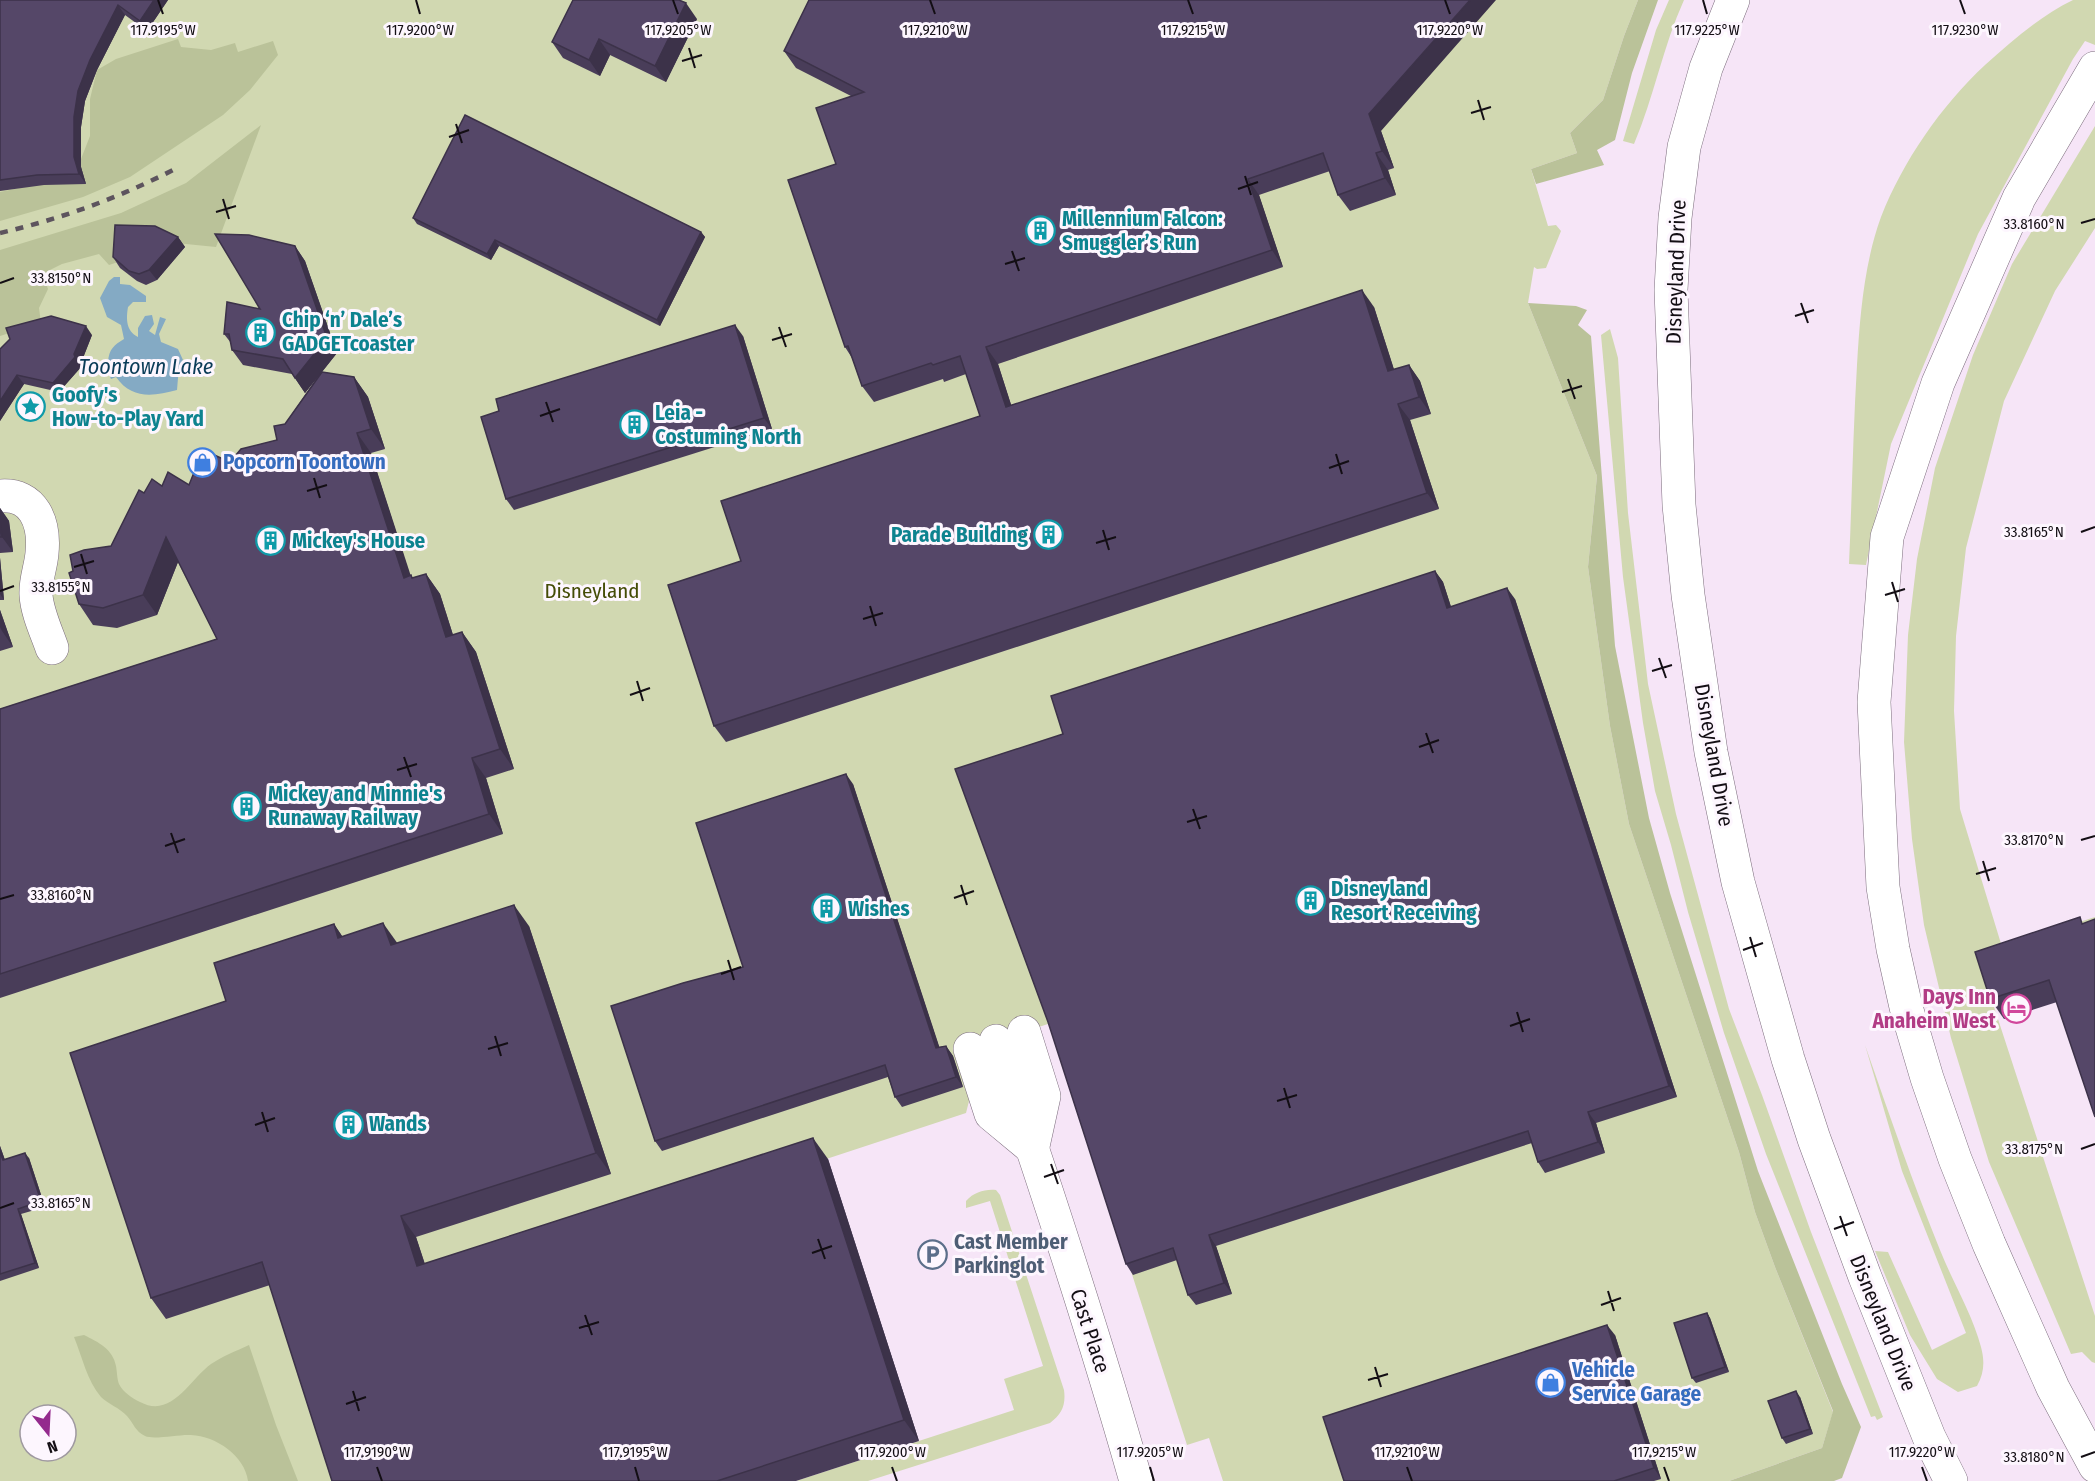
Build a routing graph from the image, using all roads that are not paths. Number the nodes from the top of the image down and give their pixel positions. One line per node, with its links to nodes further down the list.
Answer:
1 (1733, 0): 8 (main road, Disneyland Drive)
2 (2095, 68): 6 (main road)
3 (0, 496): 4 (main road)
4 (52, 648)
5 (1032, 1148): 5 (main road); 7 (main road, Cast Place)
6 (2095, 1466)
7 (1136, 1481)
8 (1951, 1481)

